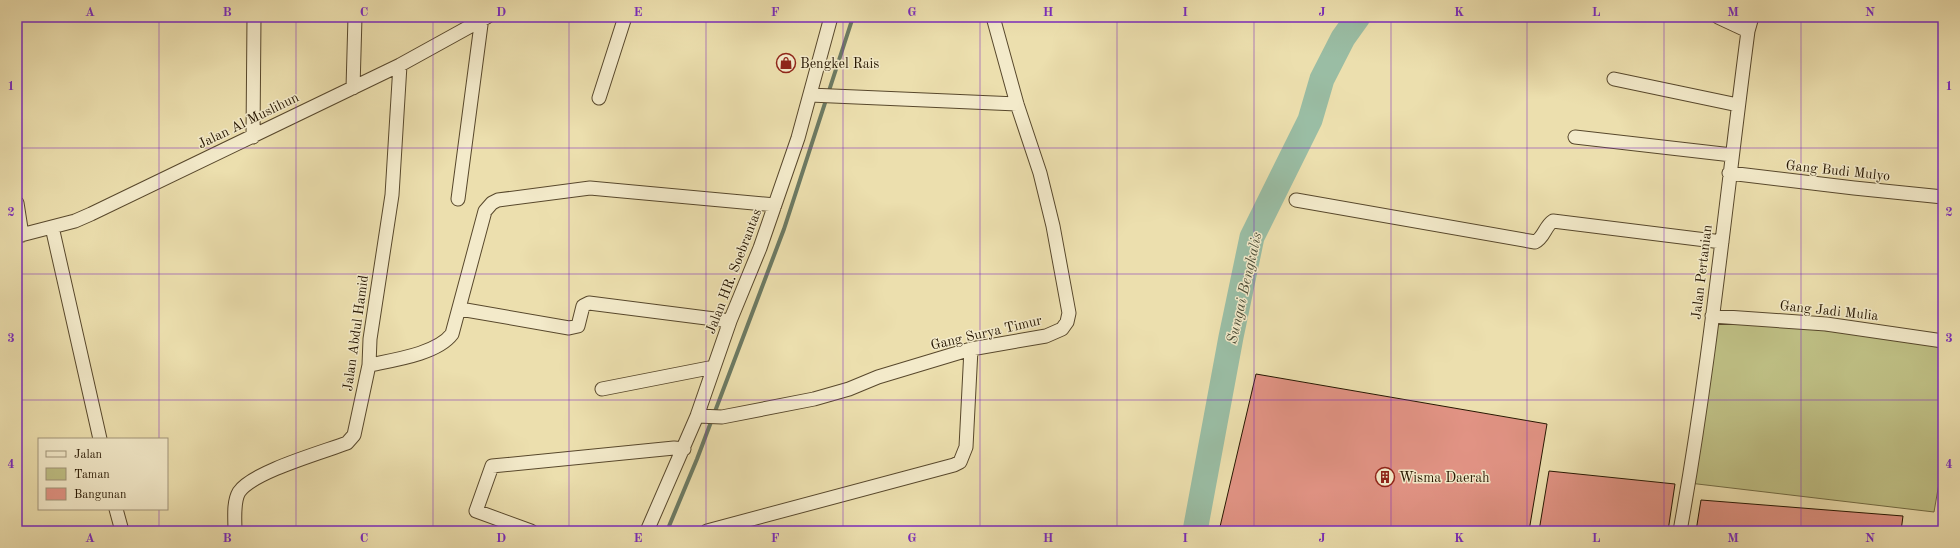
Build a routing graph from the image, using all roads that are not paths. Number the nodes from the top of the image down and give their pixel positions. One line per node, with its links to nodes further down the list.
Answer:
1 (254, 17): 17 (street)
2 (355, 17): 12 (street)
3 (625, 17): 14 (street)
4 (831, 17): 13 (street, Jalan HR. Soebrantas)
5 (993, 17): 15 (street, Gang Surya Timur)
6 (1718, 17): 9 (street)
7 (1752, 17): 9 (street, Jalan Pertanian)
8 (483, 18): 10 (street, Jalan Al Muslihun); 22 (street)
9 (1748, 31): 16 (street, Jalan Pertanian)
10 (400, 65): 12 (street, Jalan Al Muslihun); 34 (street, Jalan Abdul Hamid)
11 (1614, 79): 16 (street)
12 (353, 88): 17 (street, Jalan Al Muslihun)
13 (810, 95): 15 (street); 25 (street, Jalan HR. Soebrantas)
14 (599, 98)
15 (1017, 104): 33 (street, Gang Surya Timur)
16 (1738, 105): 19 (street, Jalan Pertanian)
17 (253, 137): 26 (street, Jalan Al Muslihun)
18 (1574, 137): 19 (street)
19 (1732, 155): 20 (street, Jalan Pertanian)
20 (1729, 173): 21 (street, Gang Budi Mulyo); 28 (street, Jalan Pertanian)
21 (1943, 196)
22 (458, 198)
23 (1296, 200): 28 (street)
24 (17, 203): 27 (street)
25 (775, 205): 29 (street); 31 (street, Jalan HR. Soebrantas)
26 (52, 227): 27 (street, Jalan Al Muslihun); 38 (street)
27 (19, 235)
28 (1722, 242): 30 (street, Jalan Pertanian)
29 (460, 309): 31 (street); 34 (street)
30 (1712, 316): 32 (street, Gang Jadi Mulia); 46 (street, Jalan Pertanian)
31 (730, 321): 35 (street, Jalan HR. Soebrantas)
32 (1943, 341)
33 (971, 349): 37 (street, Gang Surya Timur); 45 (street)
34 (369, 366): 42 (street, Jalan Abdul Hamid)
35 (714, 367): 36 (street); 37 (street, Jalan HR. Soebrantas)
36 (602, 389)
37 (701, 416): 39 (street, Jalan HR. Soebrantas)
38 (100, 438)
39 (684, 449): 43 (street); 44 (street, Jalan HR. Soebrantas)
40 (116, 510): 41 (street)
41 (122, 531)
42 (235, 531)
43 (531, 531)
44 (647, 531)
45 (706, 531)
46 (1680, 531)

